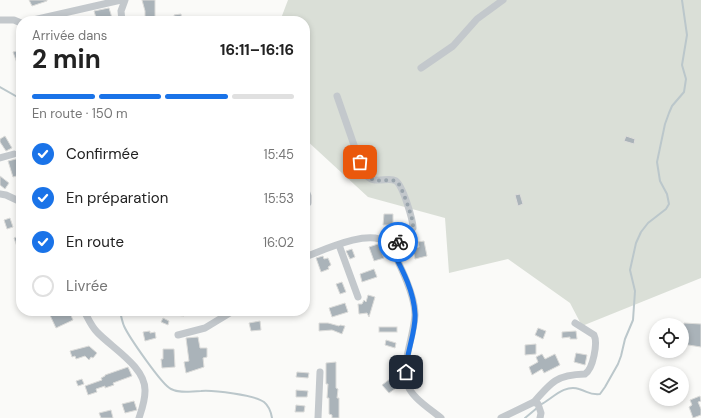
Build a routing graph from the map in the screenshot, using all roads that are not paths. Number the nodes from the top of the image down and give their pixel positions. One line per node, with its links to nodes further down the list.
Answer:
1 (121, 0): 4 (street)
2 (126, 0): 5 (street)
3 (503, 0): 8 (street)
4 (51, 16)
5 (122, 16)
6 (1, 20): 7 (street)
7 (16, 21)
8 (421, 68)
9 (337, 96): 15 (street)
10 (14, 154): 11 (street)
11 (0, 158)
12 (0, 194): 13 (street)
13 (16, 200)
14 (339, 245): 15 (street); 16 (street); 17 (street)
15 (392, 250): 26 (street)
16 (310, 255)
17 (358, 297)
18 (87, 316): 24 (street)
19 (225, 316): 21 (street)
20 (575, 323): 23 (street)
21 (178, 335)
22 (320, 372): 25 (street)
23 (538, 405): 27 (street); 28 (street)
24 (139, 418)
25 (318, 418)
26 (441, 418)
27 (501, 418)
28 (540, 418)

